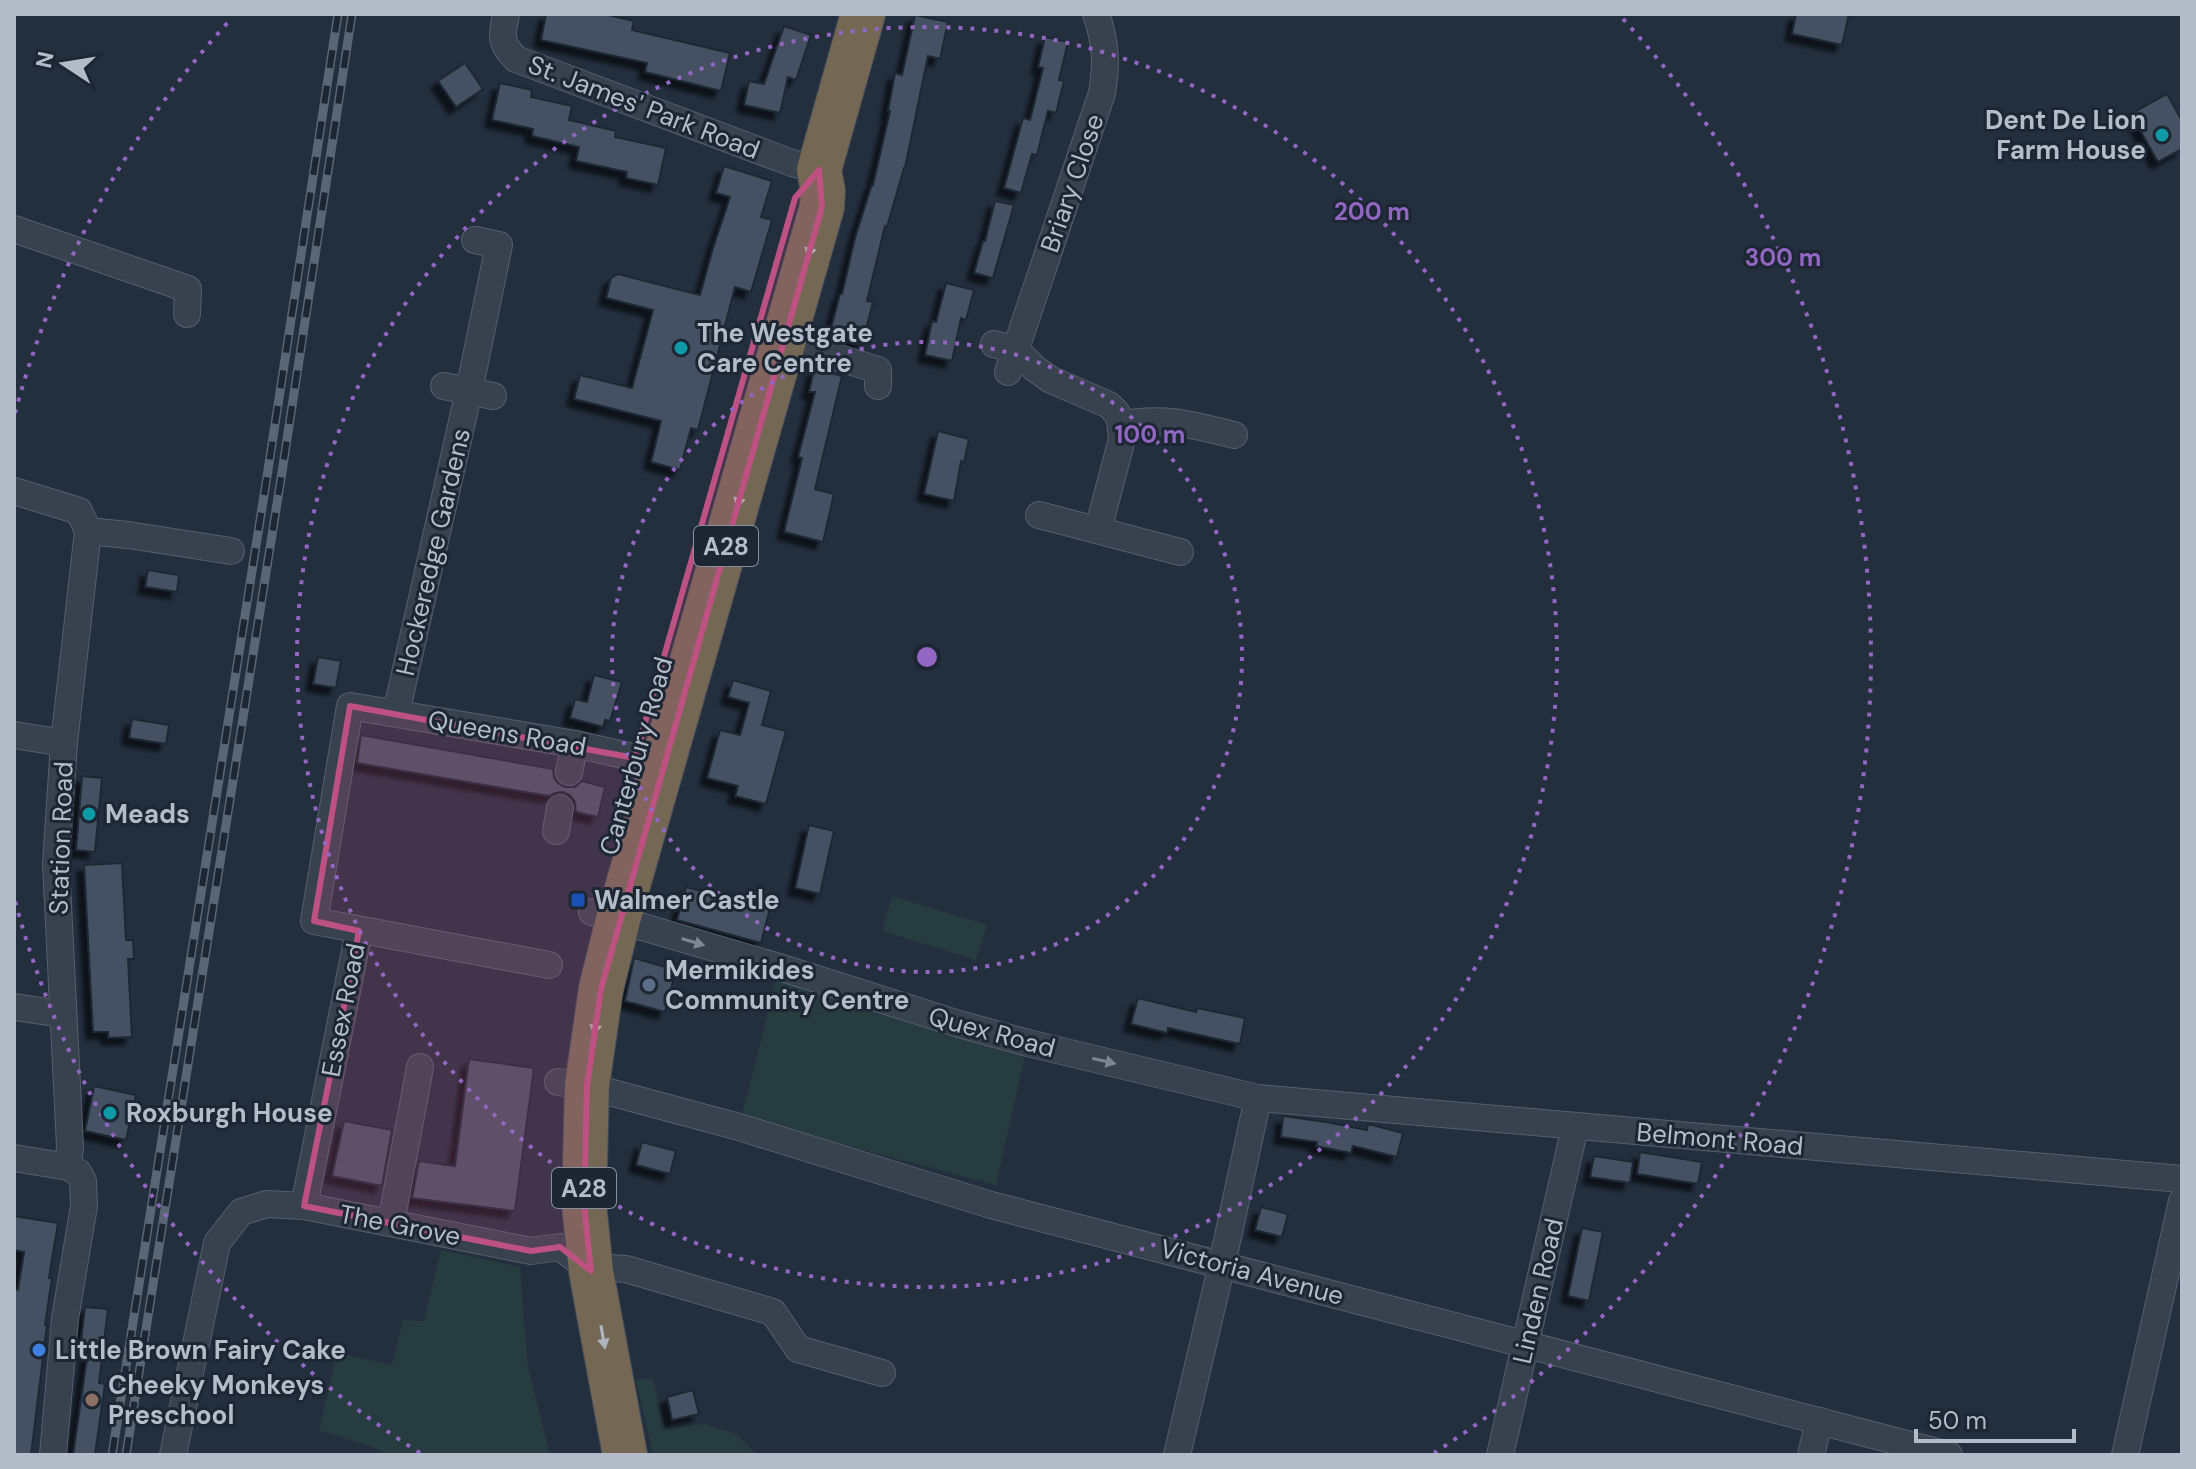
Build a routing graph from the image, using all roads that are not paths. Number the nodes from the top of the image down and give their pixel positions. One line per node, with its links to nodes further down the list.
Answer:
1 (506, 14): 4 (street, St. James' Park Road)
2 (863, 14): 4 (highway, Canterbury Road / A28)
3 (1096, 14): 10 (street, Briary Close)
4 (819, 170): 8 (highway, Canterbury Road / A28, one-way to 8); 23 (highway, Canterbury Road / A28)
5 (14, 229): 7 (street)
6 (475, 240): 19 (street, Hockeredge Gardens)
7 (187, 314)
8 (785, 341): 9 (street); 23 (highway, Canterbury Road / A28, one-way to 23)
9 (878, 386)
10 (1121, 424): 11 (street); 15 (street)
11 (1234, 435)
12 (14, 491): 14 (street)
13 (1039, 515): 15 (street)
14 (83, 521): 16 (street); 21 (street, Station Road)
15 (1098, 530): 17 (street)
16 (231, 551)
17 (1180, 552)
18 (350, 706): 19 (street, Queens Road); 26 (street, Essex Road)
19 (396, 713): 22 (street, Queens Road)
20 (14, 735): 21 (street)
21 (64, 743): 29 (street, Station Road)
22 (575, 744): 23 (street, Queens Road); 24 (street)
23 (649, 761): 25 (highway, Canterbury Road / A28)
24 (569, 772)
25 (605, 916): 31 (highway, Canterbury Road / A28); 32 (street, Quex Road, one-way to 32)
26 (359, 931): 27 (street); 38 (street, Essex Road)
27 (549, 965)
28 (14, 1007): 29 (street)
29 (62, 1014): 35 (street, Station Road)
30 (420, 1067): 39 (street)
31 (572, 1084): 40 (highway, Canterbury Road / A28); 41 (street, Victoria Avenue)
32 (1258, 1098): 33 (street, Belmont Road); 41 (street)
33 (1575, 1127): 36 (street, Belmont Road); 42 (street, Linden Road)
34 (14, 1158): 35 (street)
35 (76, 1174): 45 (street, Station Road)
36 (2182, 1179)
37 (2182, 1201): 53 (street)
38 (304, 1206): 39 (street, The Grove); 46 (street, The Grove)
39 (391, 1223): 40 (street, The Grove)
40 (576, 1259): 43 (street, The Grove); 47 (highway, Canterbury Road / A28); 48 (highway, Canterbury Road / A28, one-way to 48)
41 (1222, 1264): 42 (street, Victoria Avenue); 49 (street)
42 (1525, 1344): 44 (street, Victoria Avenue); 50 (street, Linden Road)
43 (882, 1373)
44 (1819, 1421): 51 (street); 52 (street, Victoria Avenue)
45 (53, 1455)
46 (173, 1455)
47 (596, 1455)
48 (625, 1455)
49 (1177, 1455)
50 (1500, 1455)
51 (1811, 1455)
52 (1949, 1455)
53 (2125, 1455)

